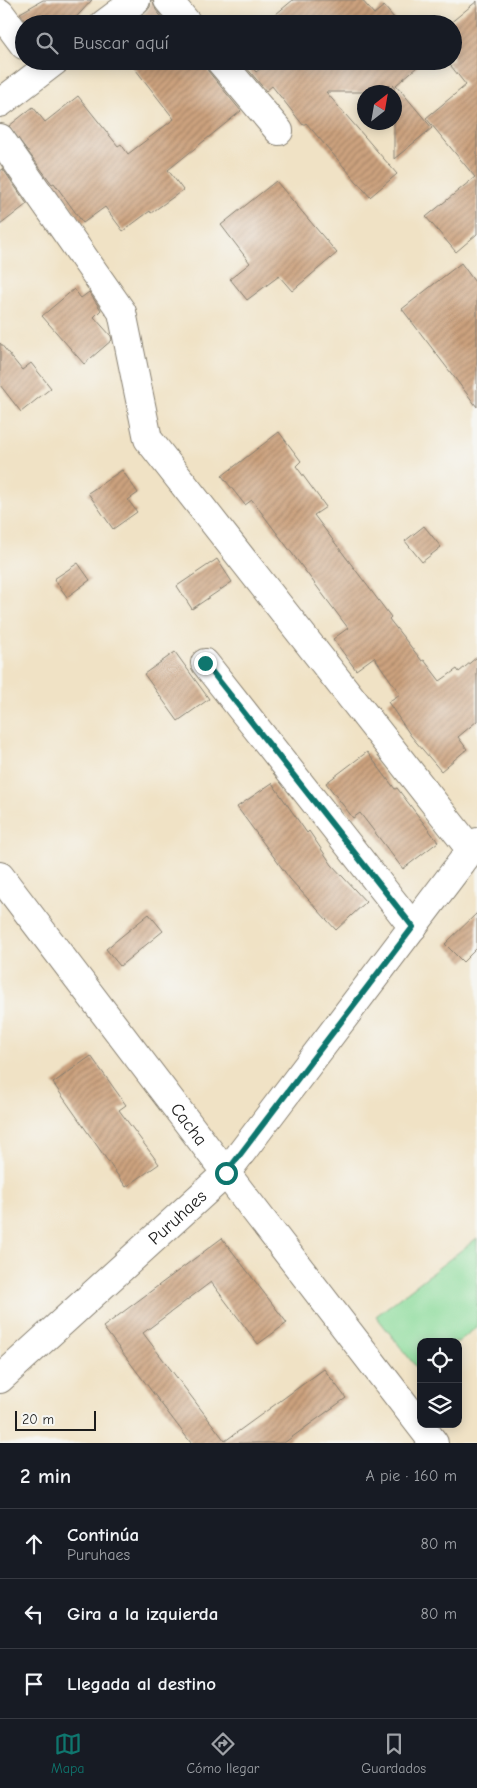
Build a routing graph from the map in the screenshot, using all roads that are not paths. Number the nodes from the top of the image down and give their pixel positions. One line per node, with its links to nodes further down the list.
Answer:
1 (136, 0): 4 (street)
2 (168, 0): 5 (street)
3 (0, 13): 6 (street)
4 (116, 15)
5 (180, 15)
6 (15, 33)
7 (37, 70): 9 (street)
8 (228, 70): 10 (street)
9 (0, 103)
10 (279, 131)
11 (0, 138): 13 (street)
12 (205, 663): 15 (street)
13 (474, 846): 15 (street, Puruhaes)
14 (0, 876): 16 (street, Cacha)
15 (413, 927): 16 (street, Puruhaes)
16 (226, 1173): 17 (street, Puruhaes); 18 (street, Cacha)
17 (0, 1379)
18 (434, 1443)

